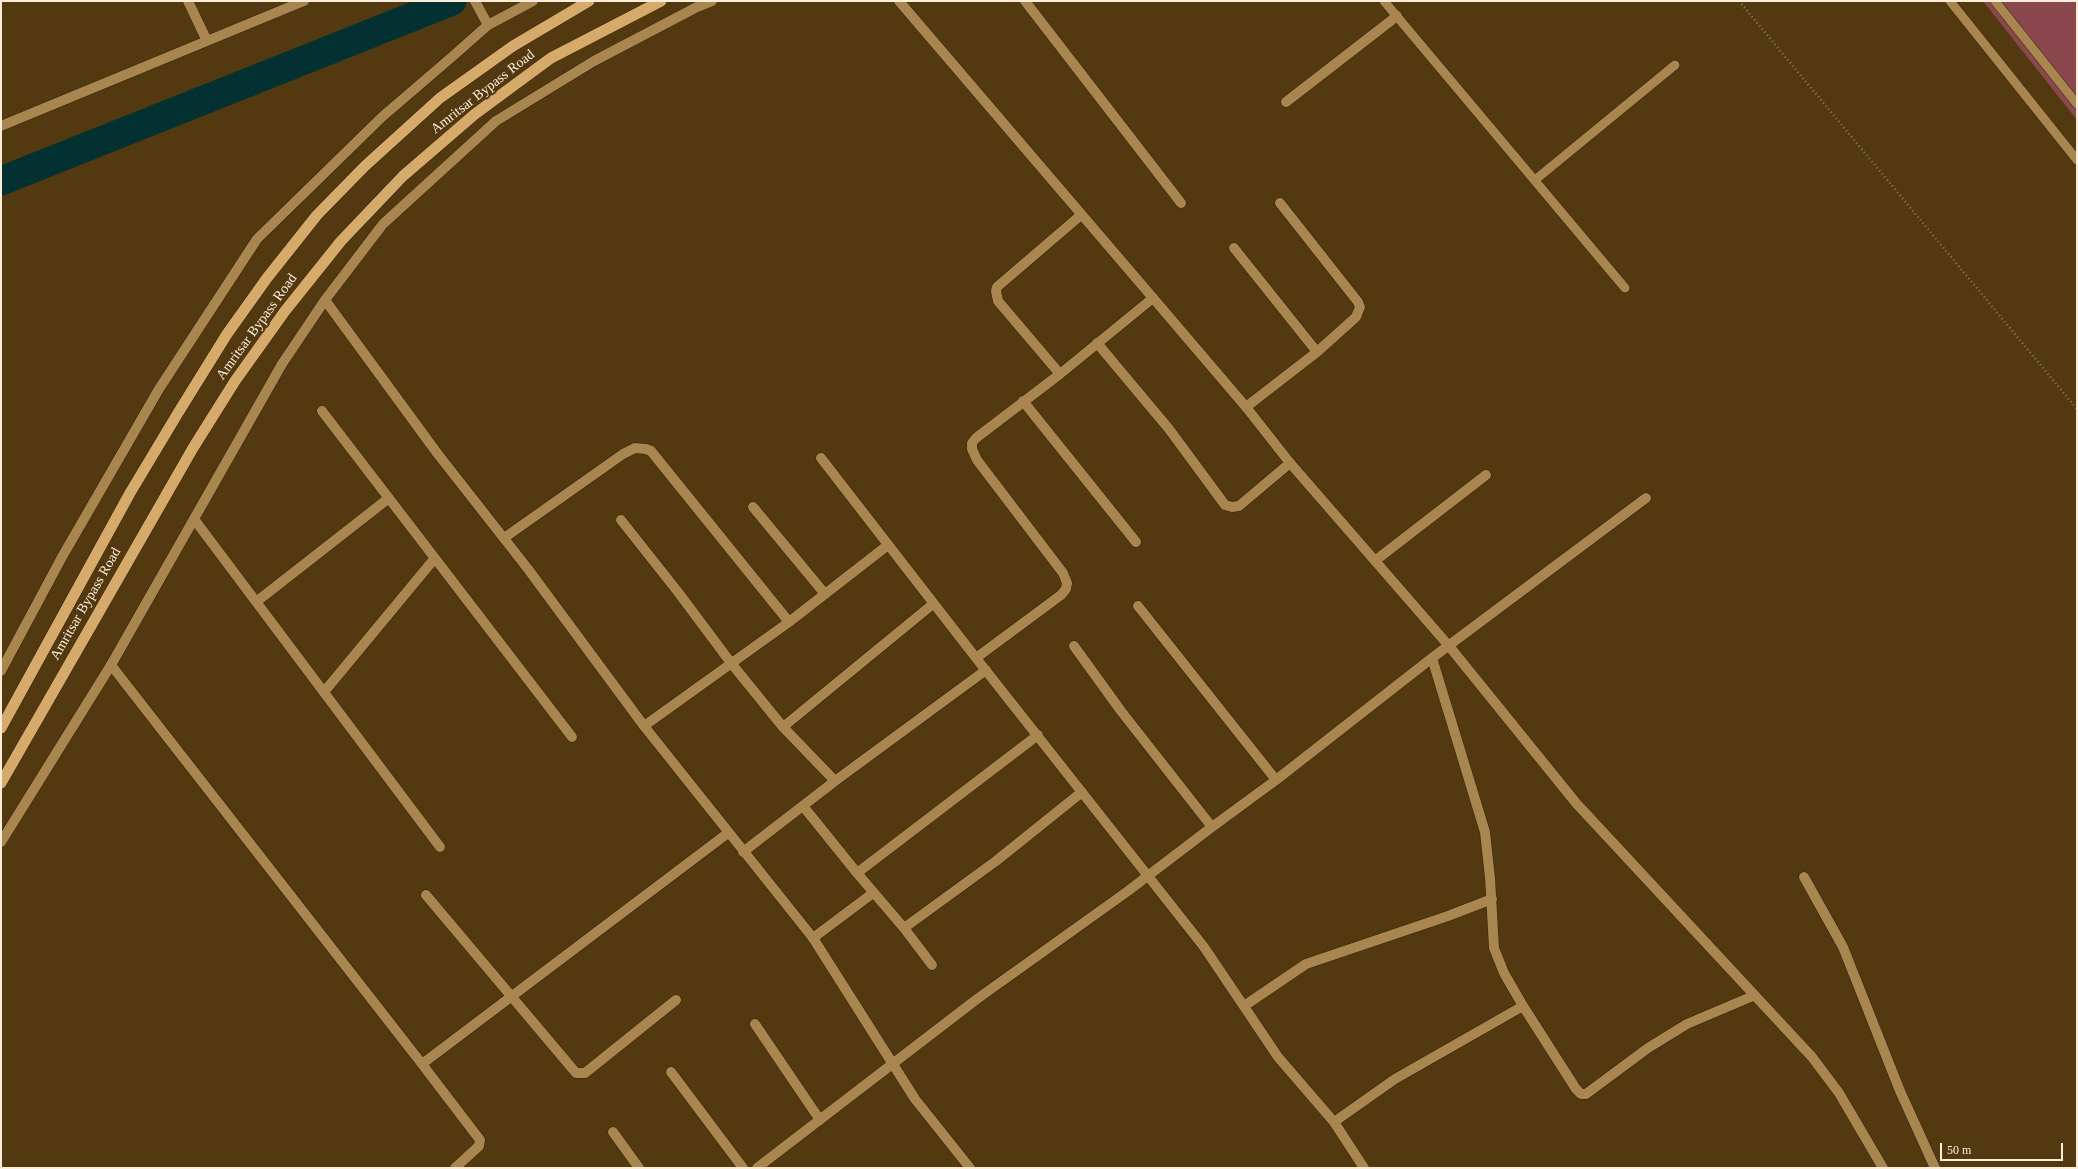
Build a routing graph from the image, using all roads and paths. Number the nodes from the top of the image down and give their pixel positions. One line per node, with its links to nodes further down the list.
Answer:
1 (188, 1): 16 (street)
2 (304, 1): 16 (street)
3 (475, 1): 15 (street)
4 (533, 1): 15 (street)
5 (589, 1): 66 (highway, Amritsar Bypass Road)
6 (661, 1): 71 (highway, Amritsar Bypass Road)
7 (712, 1): 29 (street)
8 (899, 1): 25 (street)
9 (1025, 1): 23 (street)
10 (1384, 1): 14 (lane)
11 (1739, 1): 35 (path)
12 (1950, 1): 21 (lane)
13 (1995, 1): 19 (lane)
14 (1397, 16): 18 (street); 22 (lane)
15 (485, 21): 62 (street)
16 (207, 40): 20 (street)
17 (1675, 65): 22 (lane)
18 (1286, 102)
19 (2077, 104)
20 (1, 126)
21 (2077, 160)
22 (1535, 180): 27 (lane)
23 (1181, 203)
24 (1280, 203): 31 (street)
25 (1081, 215): 28 (street); 32 (street)
26 (1234, 248): 31 (street)
27 (1625, 288)
28 (1153, 298): 30 (street); 34 (street)
29 (325, 300): 43 (street); 45 (street)
30 (1097, 343): 32 (street); 38 (street)
31 (1317, 352): 34 (street)
32 (1060, 374): 33 (street)
33 (1023, 401): 46 (street); 57 (street)
34 (1246, 407): 38 (street)
35 (2077, 409)
36 (322, 412): 40 (street)
37 (821, 458): 47 (street)
38 (1290, 463): 49 (street)
39 (1486, 475): 49 (street)
40 (389, 498): 48 (street); 51 (street)
41 (1646, 498): 56 (street)
42 (753, 507): 50 (street)
43 (194, 520): 51 (street); 60 (street)
44 (621, 520): 59 (street)
45 (504, 538): 54 (street); 64 (street)
46 (1136, 542)
47 (888, 545): 50 (street); 52 (street)
48 (435, 558): 63 (street); 68 (street)
49 (1376, 560): 56 (street)
50 (825, 594): 54 (street)
51 (256, 602): 63 (street)
52 (933, 604): 57 (street); 65 (street)
53 (1138, 606): 69 (street)
54 (789, 622): 59 (street)
55 (1074, 646): 74 (street)
56 (1449, 646): 58 (street); 89 (street)
57 (976, 658): 61 (street)
58 (1432, 658): 69 (street); 84 (street)
59 (731, 663): 64 (street); 65 (street)
60 (111, 665): 76 (street); 94 (street)
61 (986, 670): 67 (street); 70 (street)
62 (1, 671)
63 (324, 692): 77 (street)
64 (644, 726): 75 (street)
65 (783, 727): 70 (street)
66 (1, 728)
67 (1038, 735): 72 (street); 79 (street)
68 (572, 737)
69 (1276, 780): 74 (street)
70 (834, 781): 73 (street)
71 (1, 784)
72 (1082, 792): 80 (street); 85 (street)
73 (803, 806): 78 (street); 79 (street)
74 (1212, 827): 80 (street)
75 (728, 833): 78 (street); 88 (street)
76 (1, 842)
77 (440, 847)
78 (743, 852): 86 (street)
79 (857, 873): 82 (street)
80 (1147, 875): 91 (street); 95 (street)
81 (1804, 877): 107 (street)
82 (873, 893): 85 (street); 86 (street)
83 (426, 895): 88 (street)
84 (1492, 899): 91 (street); 92 (street)
85 (904, 928): 87 (street)
86 (813, 938): 95 (street)
87 (932, 965)
88 (512, 996): 90 (street); 94 (street)
89 (1753, 996): 92 (street); 106 (street)
90 (676, 1000)
91 (1244, 1006): 98 (street)
92 (1523, 1006): 98 (street)
93 (755, 1024): 97 (street)
94 (422, 1064): 100 (street)
95 (892, 1065): 97 (street); 104 (street)
96 (671, 1072): 102 (street)
97 (820, 1120): 103 (street)
98 (1334, 1122): 105 (street)
99 (613, 1132): 101 (street)
100 (455, 1168)
101 (639, 1168)
102 (743, 1168)
103 (757, 1168)
104 (970, 1168)
105 (1364, 1168)
106 (1883, 1168)
107 (1935, 1168)

